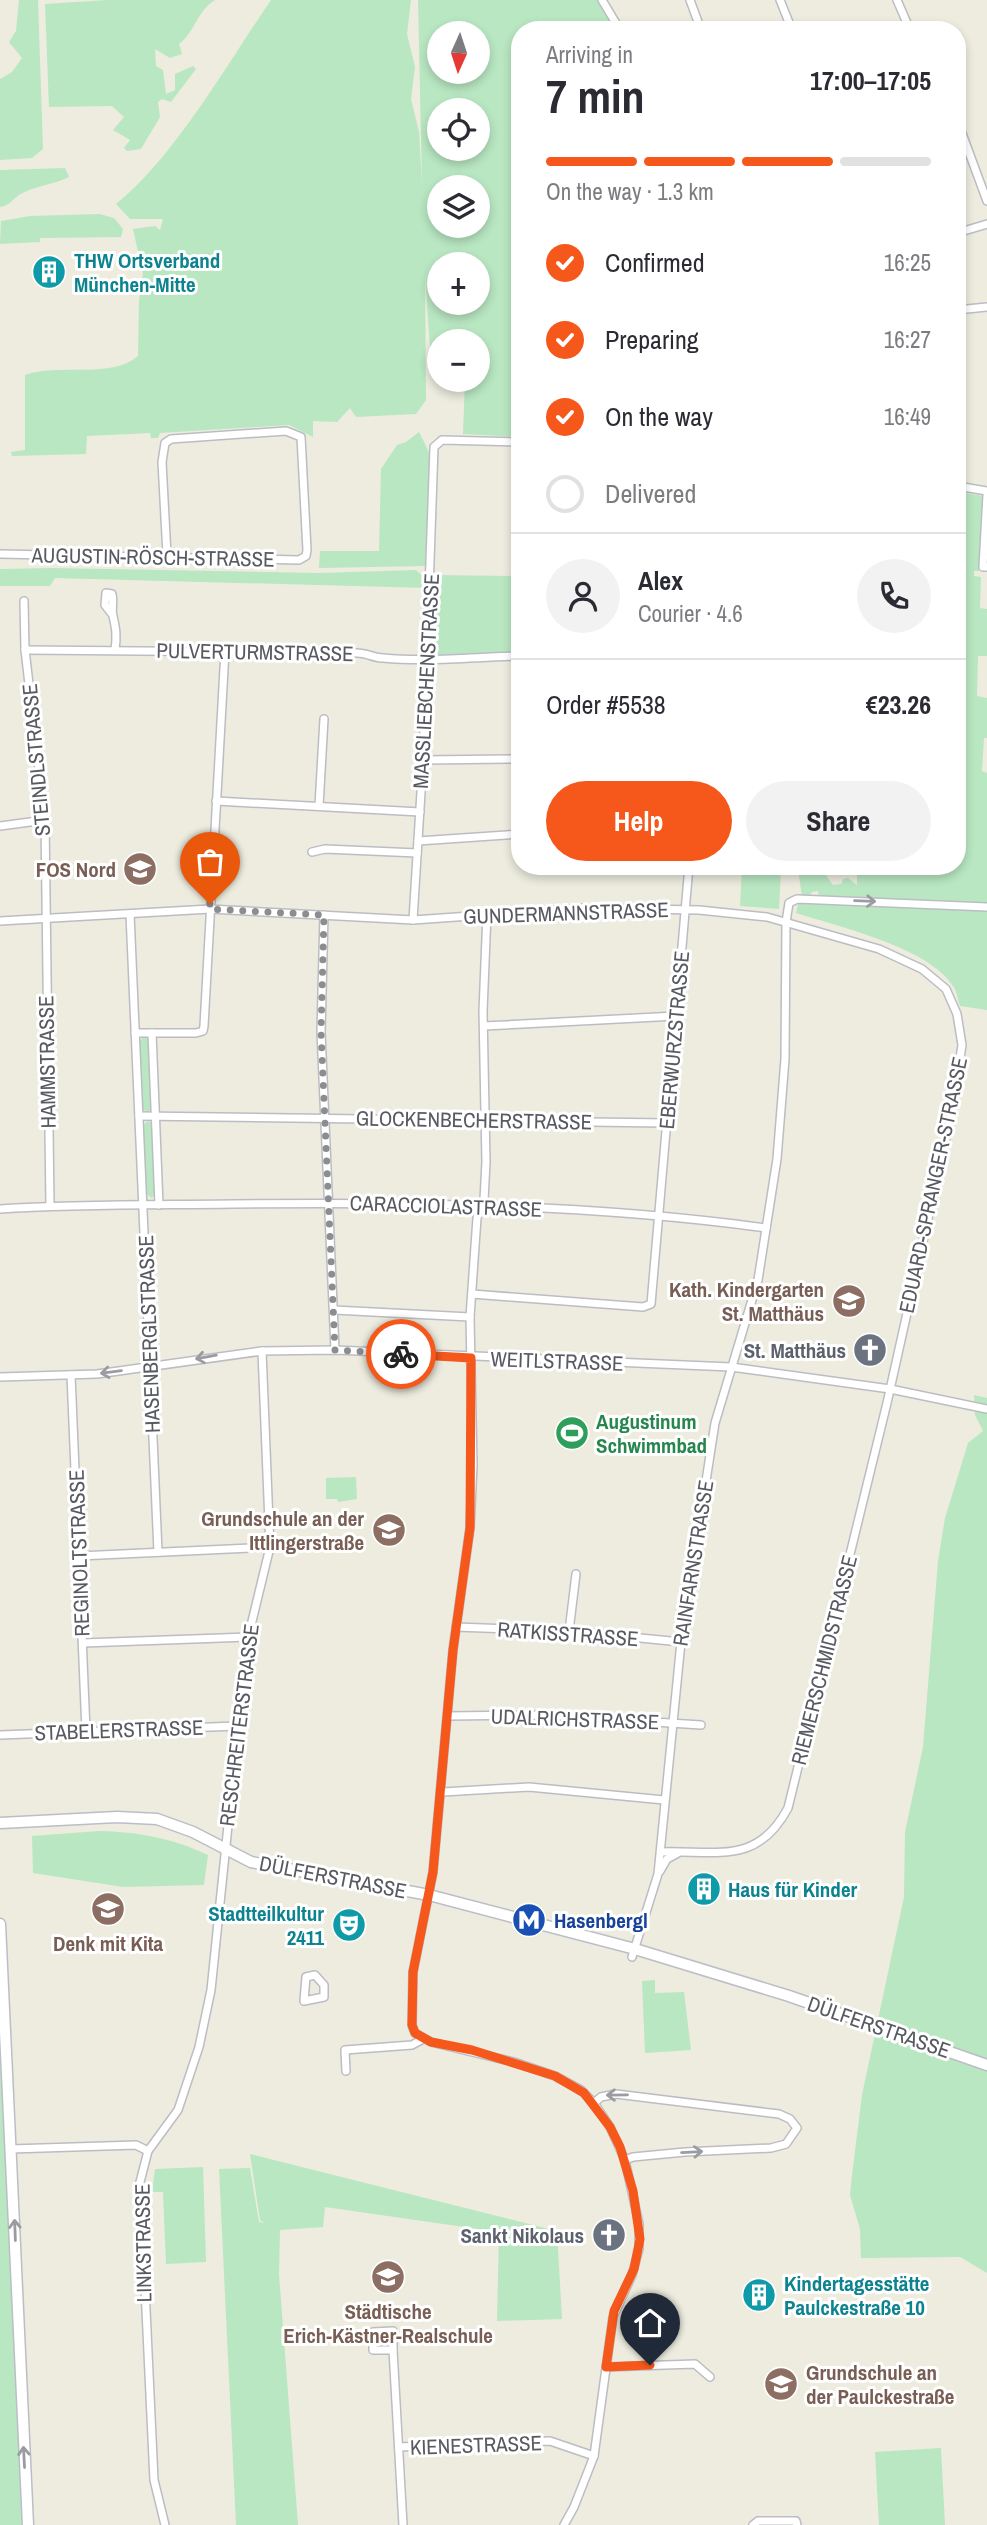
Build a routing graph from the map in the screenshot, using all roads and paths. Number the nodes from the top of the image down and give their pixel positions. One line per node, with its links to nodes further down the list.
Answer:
1 (602, 0): 5 (street)
2 (690, 0): 6 (street)
3 (780, 0): 7 (street)
4 (897, 0): 8 (street)
5 (615, 21)
6 (698, 21)
7 (788, 21)
8 (905, 21)
9 (966, 144): 10 (street)
10 (987, 201)
11 (987, 224): 12 (street)
12 (966, 230)
13 (987, 307): 14 (street)
14 (966, 309)
15 (511, 442): 27 (street, MASSLIEBCHENSTRASSE)
16 (966, 488): 17 (street)
17 (987, 493): 20 (street)
18 (0, 554): 19 (street, AUGUSTIN-RÖSCH-STRASSE)
19 (167, 555): 19 (street, AUGUSTIN-RÖSCH-STRASSE)
20 (985, 567)
21 (24, 601): 23 (street, STEINDLSTRASSE)
22 (111, 614): 24 (street)
23 (25, 650): 24 (street, PULVERTURMSTRASSE); 34 (street, STEINDLSTRASSE)
24 (116, 650): 25 (street, PULVERTURMSTRASSE)
25 (225, 651): 27 (street, PULVERTURMSTRASSE); 31 (street)
26 (511, 656): 27 (street, PULVERTURMSTRASSE)
27 (426, 659): 30 (street, MASSLIEBCHENSTRASSE)
28 (324, 719): 32 (street)
29 (511, 759): 30 (street)
30 (423, 760): 33 (street, MASSLIEBCHENSTRASSE)
31 (216, 801): 32 (street); 42 (street)
32 (319, 806): 33 (street)
33 (420, 811): 37 (street, MASSLIEBCHENSTRASSE)
34 (45, 820): 35 (street); 47 (street, STEINDLSTRASSE)
35 (0, 826)
36 (511, 835): 37 (street)
37 (418, 841): 39 (street, MASSLIEBCHENSTRASSE)
38 (312, 852): 39 (street)
39 (417, 853): 48 (street, MASSLIEBCHENSTRASSE)
40 (689, 875): 43 (street, EBERWURZSTRASSE)
41 (987, 908): 50 (street, one-way to 41)
42 (210, 909): 44 (street, GUNDERMANNSTRASSE); 46 (street, GUNDERMANNSTRASSE); 54 (street)
43 (687, 909): 45 (street, GUNDERMANNSTRASSE); 50 (street, GUNDERMANNSTRASSE); 51 (street, EBERWURZSTRASSE)
44 (130, 914): 47 (street, GUNDERMANNSTRASSE); 53 (street, HASENBERGLSTRASSE)
45 (487, 914): 48 (street, GUNDERMANNSTRASSE); 52 (street)
46 (324, 915): 48 (street, GUNDERMANNSTRASSE); 57 (street)
47 (45, 918): 49 (street, GUNDERMANNSTRASSE); 63 (street, HAMMSTRASSE)
48 (414, 920)
49 (0, 921)
50 (786, 922): 67 (street, RAINFARNSTRASSE); 78 (street, EDUARD-SPRANGER-STRASSE)
51 (676, 1016): 52 (street); 59 (street, EBERWURZSTRASSE)
52 (484, 1026): 58 (street)
53 (135, 1032): 54 (street); 55 (street, HASENBERGLSTRASSE)
54 (152, 1032): 56 (street, HASENBERGLSTRASSE)
55 (139, 1116): 56 (street); 61 (street, HASENBERGLSTRASSE)
56 (155, 1116): 57 (street, GLOCKENBECHERSTRASSE); 62 (street, HASENBERGLSTRASSE)
57 (324, 1118): 58 (street, GLOCKENBECHERSTRASSE); 60 (street)
58 (485, 1123): 59 (street, GLOCKENBECHERSTRASSE); 64 (street)
59 (667, 1123): 66 (street, EBERWURZSTRASSE)
60 (330, 1203): 62 (street, CARACCIOLASTRASSE); 64 (street, CARACCIOLASTRASSE); 69 (street)
61 (144, 1204): 62 (street, CARACCIOLASTRASSE); 63 (street, CARACCIOLASTRASSE); 74 (street, HASENBERGLSTRASSE)
62 (159, 1205)
63 (50, 1206): 65 (street, CARACCIOLASTRASSE)
64 (481, 1207): 66 (street, CARACCIOLASTRASSE); 68 (street)
65 (0, 1209)
66 (658, 1214): 67 (street, CARACCIOLASTRASSE); 68 (street, EBERWURZSTRASSE)
67 (766, 1227): 75 (street, RAINFARNSTRASSE)
68 (472, 1294): 70 (street)
69 (334, 1310): 70 (street); 72 (street)
70 (470, 1317): 73 (street)
71 (261, 1350): 72 (street, WEITLSTRASSE); 74 (street, WEITLSTRASSE, one-way to 74); 80 (street, RESCHREITERSTRASSE)
72 (335, 1350): 73 (street, WEITLSTRASSE)
73 (471, 1358): 75 (street, WEITLSTRASSE); 84 (street)
74 (150, 1366): 76 (street, WEITLSTRASSE, one-way to 76); 81 (street, HASENBERGLSTRASSE)
75 (731, 1367): 78 (street, WEITLSTRASSE); 87 (street, RAINFARNSTRASSE)
76 (71, 1376): 77 (street, WEITLSTRASSE); 82 (street, REGINOLTSTRASSE)
77 (0, 1377)
78 (890, 1389): 79 (street, WEITLSTRASSE); 99 (street, RIEMERSCHMIDSTRASSE)
79 (987, 1409)
80 (270, 1547): 81 (street); 86 (street, RESCHREITERSTRASSE)
81 (158, 1552): 82 (street)
82 (79, 1556): 88 (street, REGINOLTSTRASSE)
83 (576, 1574): 85 (street)
84 (456, 1627): 85 (street, RATKISSTRASSE); 89 (street)
85 (569, 1631): 87 (street, RATKISSTRASSE)
86 (248, 1637): 88 (street); 92 (street, RESCHREITERSTRASSE)
87 (681, 1642): 90 (street, RAINFARNSTRASSE)
88 (83, 1643): 93 (street, REGINOLTSTRASSE)
89 (448, 1716): 90 (street, UDALRICHSTRASSE); 95 (street)
90 (671, 1723): 91 (street, UDALRICHSTRASSE); 96 (street, RAINFARNSTRASSE)
91 (701, 1724)
92 (237, 1727): 93 (street, STABELERSTRASSE); 98 (street, RESCHREITERSTRASSE)
93 (86, 1731): 94 (street, STABELERSTRASSE)
94 (0, 1735)
95 (443, 1791): 96 (street); 102 (street)
96 (664, 1800): 100 (street, RAINFARNSTRASSE)
97 (0, 1823): 98 (main road, DÜLFERSTRASSE)
98 (225, 1850): 102 (main road, DÜLFERSTRASSE); 110 (street, LINKSTRASSE)
99 (681, 1851): 100 (street, RIEMERSCHMIDSTRASSE); 101 (street)
100 (661, 1852): 101 (street, RAINFARNSTRASSE)
101 (658, 1874): 104 (street, RAINFARNSTRASSE)
102 (429, 1895): 104 (main road, DÜLFERSTRASSE); 105 (street)
103 (0, 1924): 109 (main road)
104 (634, 1953): 106 (main road, DÜLFERSTRASSE)
105 (424, 2039): 107 (street); 108 (street)
106 (987, 2064)
107 (345, 2071)
108 (594, 2102): 111 (street); 111 (street, one-way to 108)
109 (11, 2149): 110 (street); 117 (main road, one-way to 109)
110 (148, 2151): 118 (street, LINKSTRASSE)
111 (625, 2160): 113 (street)
112 (393, 2350): 115 (street)
113 (606, 2367): 114 (street); 116 (street)
114 (710, 2377)
115 (399, 2447): 116 (street, KIENESTRASSE); 119 (street)
116 (594, 2456): 120 (street)
117 (28, 2525)
118 (165, 2525)
119 (403, 2525)
120 (564, 2525)
121 (753, 2525): 122 (street)
122 (797, 2525)

